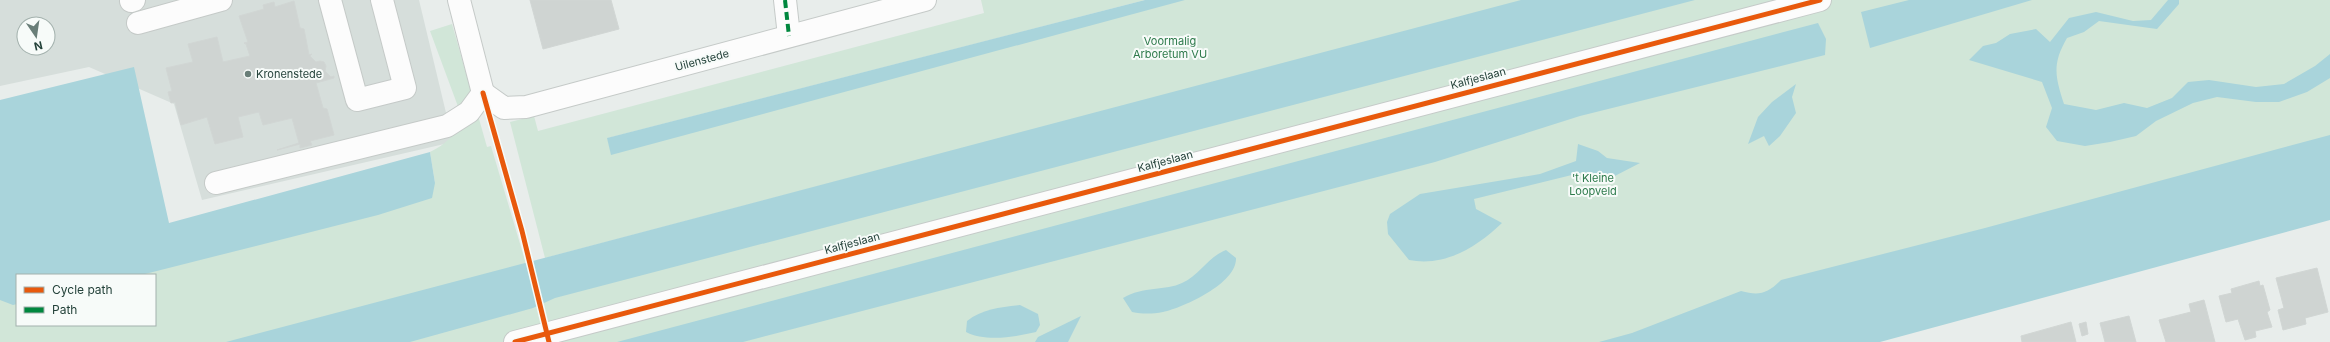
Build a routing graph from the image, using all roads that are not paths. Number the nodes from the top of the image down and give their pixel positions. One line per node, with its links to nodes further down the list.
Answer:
1 (221, 0): 8 (street)
2 (330, 0): 3 (street)
3 (382, 0)
4 (459, 0): 10 (street)
5 (785, 0): 9 (street)
6 (925, 0): 9 (street, Uilenstede)
7 (1820, 0): 12 (street, Kalfjeslaan)
8 (138, 23)
9 (789, 36): 10 (street, Uilenstede)
10 (483, 92): 11 (street)
11 (216, 183)
12 (516, 342)

